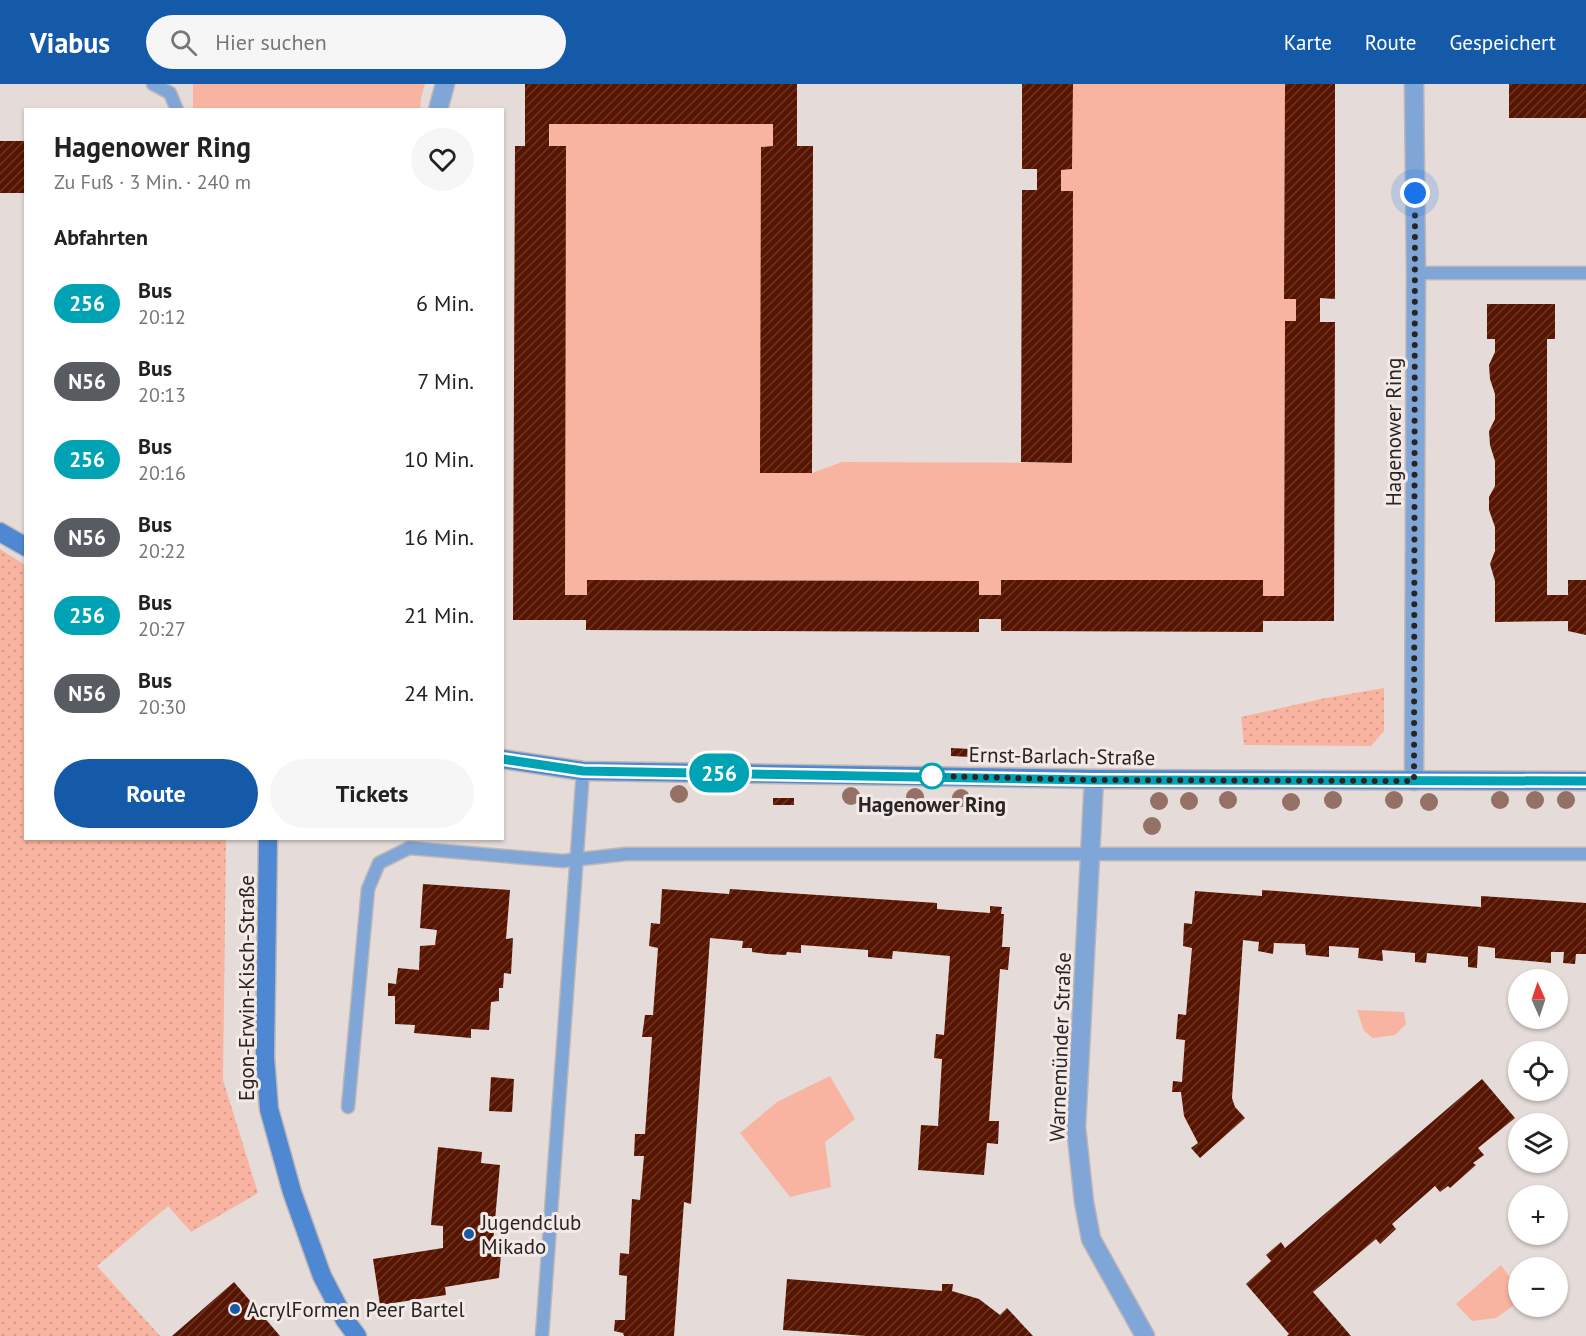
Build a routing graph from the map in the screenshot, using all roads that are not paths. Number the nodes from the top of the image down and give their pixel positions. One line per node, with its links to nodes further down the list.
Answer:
1 (153, 84): 4 (lane)
2 (445, 84): 5 (street)
3 (1414, 84): 6 (street, Hagenower Ring)
4 (176, 108)
5 (439, 108)
6 (1416, 273): 7 (lane); 13 (street, Hagenower Ring)
7 (1586, 273)
8 (0, 532): 9 (main road)
9 (24, 546)
10 (504, 759): 11 (main road, Ernst-Barlach-Straße)
11 (583, 771): 12 (main road, Ernst-Barlach-Straße); 18 (lane)
12 (1094, 780): 13 (main road, Ernst-Barlach-Straße); 16 (street, Warnemünder Straße)
13 (1414, 781): 14 (main road, Ernst-Barlach-Straße)
14 (1586, 781)
15 (268, 840): 20 (main road, Egon-Erwin-Kisch-Straße)
16 (1091, 854): 17 (lane); 18 (lane); 22 (street, Warnemünder Straße)
17 (1586, 854)
18 (577, 859): 19 (lane); 21 (lane)
19 (348, 1107)
20 (357, 1336)
21 (542, 1336)
22 (1145, 1336)

